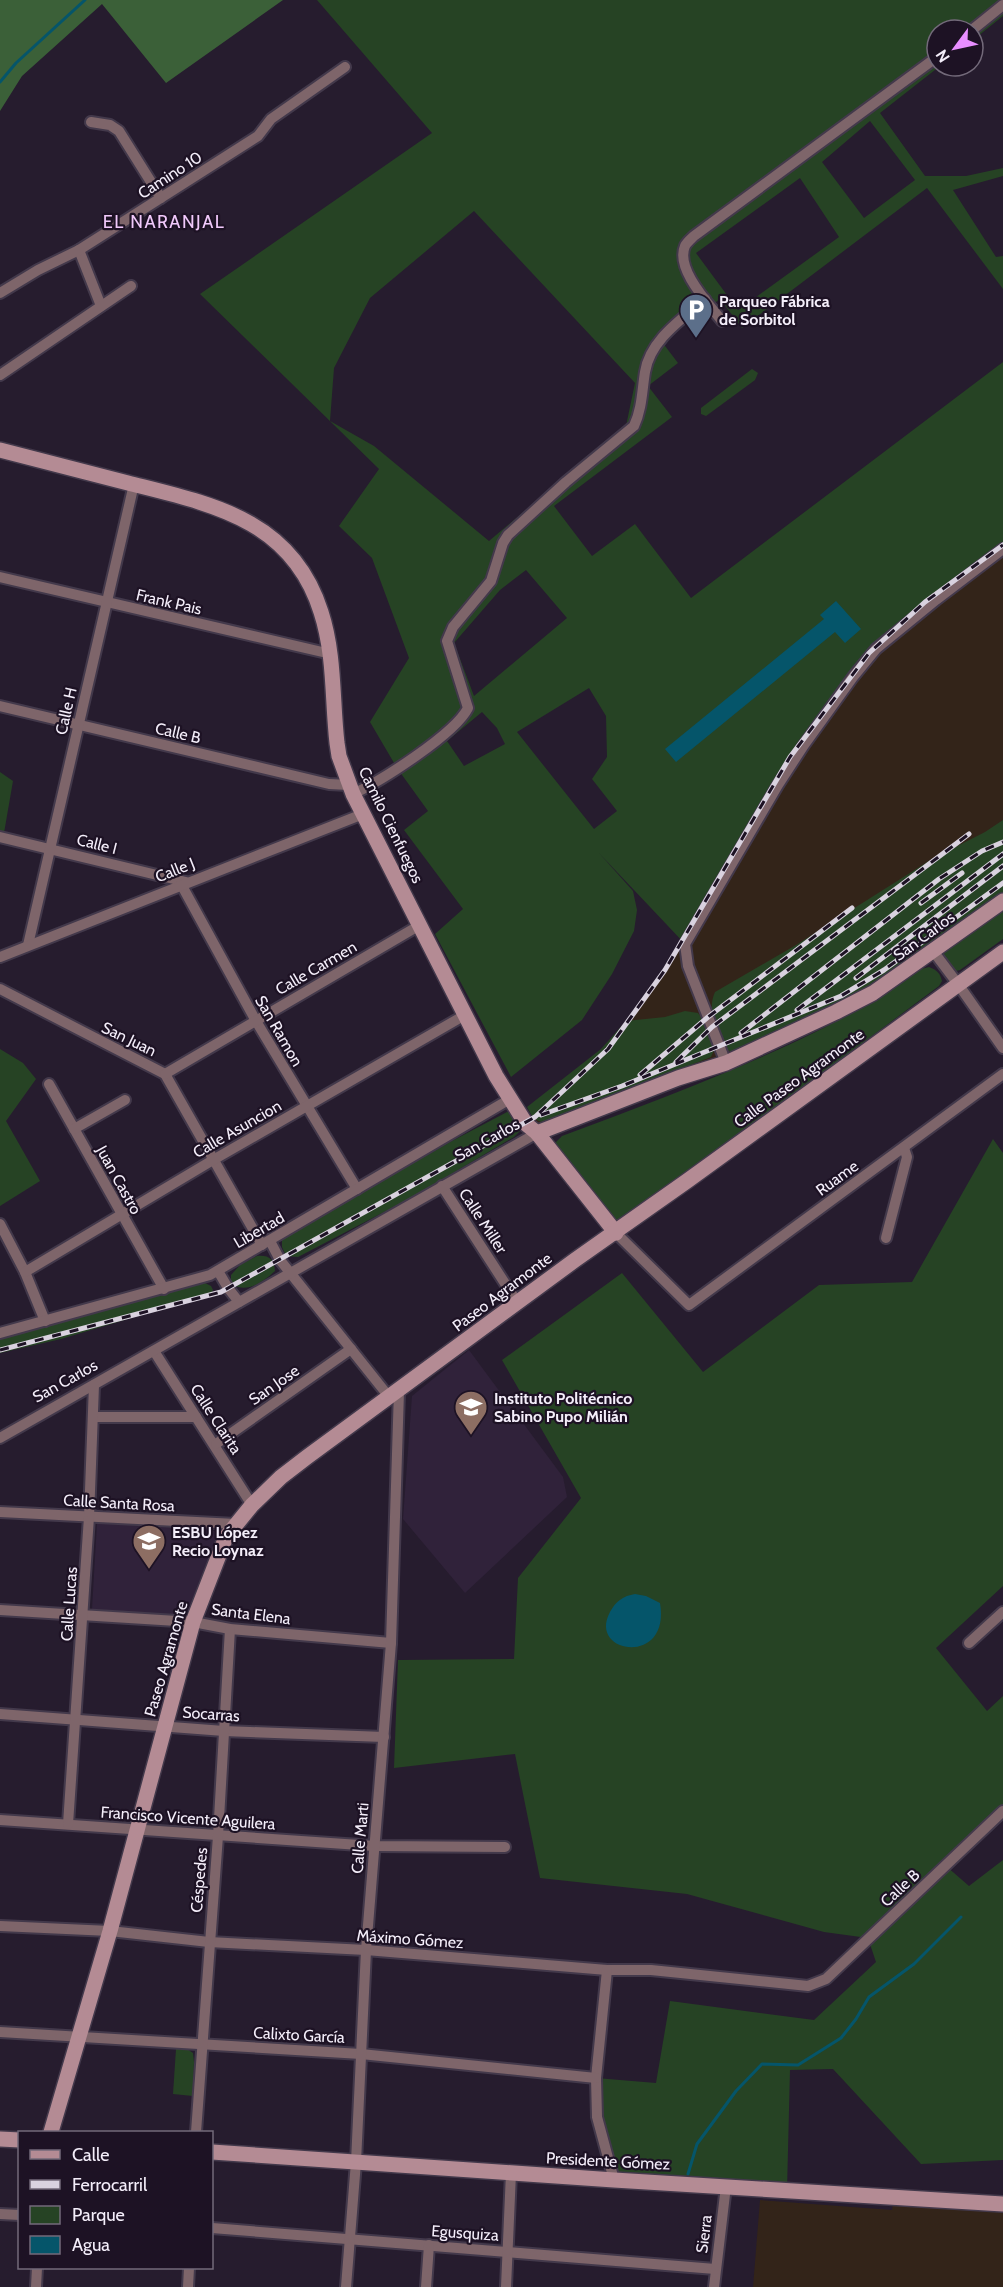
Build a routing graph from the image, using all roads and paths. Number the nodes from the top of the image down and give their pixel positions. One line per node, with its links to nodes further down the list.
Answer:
1 (1003, 5): 2 (street)
2 (985, 20)
3 (925, 66): 10 (street)
4 (345, 67): 6 (street, Camino 10)
5 (91, 122): 6 (street)
6 (161, 198): 7 (street, Camino 10)
7 (79, 250): 9 (street, Camino 10); 11 (street)
8 (131, 286): 11 (street)
9 (0, 293)
10 (705, 299): 12 (street); 22 (street)
11 (101, 306): 13 (street)
12 (722, 321)
13 (0, 375)
14 (0, 450): 15 (street, Camilo Cienfuegos)
15 (134, 484): 18 (street, Calle H); 19 (street, Camilo Cienfuegos)
16 (1003, 549): 38 (street)
17 (0, 577): 18 (street, Frank Pais)
18 (106, 603): 19 (street, Frank Pais); 21 (street, Calle H)
19 (331, 654): 22 (street, Camilo Cienfuegos)
20 (0, 706): 21 (street, Calle B)
21 (78, 725): 22 (street, Calle B); 25 (street, Calle H)
22 (351, 789): 23 (street, Camilo Cienfuegos)
23 (363, 814): 26 (street, Calle J); 28 (street, Camilo Cienfuegos)
24 (0, 837): 25 (street, Calle I)
25 (50, 848): 26 (street, Calle I); 29 (street, Calle H)
26 (183, 883): 29 (street, Calle J); 36 (street, San Ramon)
27 (1003, 902): 30 (street, San Carlos)
28 (420, 925): 35 (street, Camilo Cienfuegos); 36 (street, Calle Carmen)
29 (28, 945): 32 (street, Calle J)
30 (933, 951): 33 (street); 38 (street, San Carlos)
31 (1003, 952): 33 (street, Calle Paseo Agramonte)
32 (0, 957)
33 (958, 984): 37 (street); 53 (street, Calle Paseo Agramonte)
34 (0, 989): 39 (street, San Juan)
35 (465, 1015): 42 (street, Camilo Cienfuegos); 44 (street, Calle Asuncion)
36 (255, 1021): 39 (street, Calle Carmen); 44 (street, San Ramon)
37 (1003, 1048)
38 (726, 1063): 46 (street, San Carlos)
39 (165, 1074): 48 (street, San Juan)
40 (1003, 1074): 47 (street, Ruame)
41 (49, 1084): 45 (street, Juan Castro)
42 (510, 1099): 46 (street, Camilo Cienfuegos); 50 (street, Libertad)
43 (125, 1100): 45 (street)
44 (306, 1106): 48 (street, Calle Asuncion); 50 (street, San Ramon)
45 (74, 1129): 51 (street, Juan Castro)
46 (537, 1133): 49 (street, San Carlos); 53 (street, Camilo Cienfuegos)
47 (904, 1148): 54 (street); 62 (street, Ruame)
48 (213, 1160): 51 (street, Calle Asuncion); 55 (street, San Juan)
49 (442, 1186): 58 (street, San Carlos); 61 (street, Calle Miller)
50 (357, 1189): 55 (street, Libertad)
51 (120, 1214): 57 (street, Calle Asuncion); 59 (street, Juan Castro)
52 (0, 1224): 57 (street)
53 (616, 1233): 61 (street, Paseo Agramonte); 62 (street, Camilo Cienfuegos)
54 (886, 1238)
55 (266, 1243): 56 (street, Libertad); 58 (street, San Juan)
56 (218, 1270): 59 (street, Libertad); 60 (street)
57 (25, 1272): 63 (street)
58 (290, 1273): 60 (street, San Carlos); 65 (street, San Juan)
59 (164, 1289): 63 (street, Libertad)
60 (238, 1302): 66 (street, San Carlos)
61 (517, 1302): 68 (street, Paseo Agramonte)
62 (689, 1305)
63 (45, 1321): 64 (street, Libertad)
64 (0, 1333)
65 (351, 1349): 68 (street, San Juan); 72 (street, San Jose)
66 (154, 1351): 67 (street, San Carlos); 70 (street, Calle Clarita)
67 (94, 1385): 69 (street, Calle Lucas); 71 (street, San Carlos)
68 (395, 1394): 73 (street, Paseo Agramonte); 82 (street, Calle Marti)
69 (93, 1417): 70 (street); 75 (street, Calle Lucas)
70 (196, 1417): 72 (street, Calle Clarita)
71 (0, 1438)
72 (216, 1444): 73 (street, Calle Clarita)
73 (252, 1505): 76 (street, Paseo Agramonte)
74 (0, 1512): 75 (street, Calle Santa Rosa)
75 (89, 1517): 76 (street, Calle Santa Rosa); 79 (street, Calle Lucas)
76 (236, 1524): 80 (street, Paseo Agramonte)
77 (0, 1610): 79 (street, Santa Elena)
78 (1003, 1612): 83 (street)
79 (83, 1614): 80 (street, Santa Elena); 85 (street, Calle Lucas)
80 (193, 1622): 81 (street, Santa Elena); 86 (street, Paseo Agramonte)
81 (230, 1629): 82 (street, Santa Elena); 87 (street, Céspedes)
82 (391, 1643): 88 (street, Calle Marti)
83 (969, 1643)
84 (0, 1714): 85 (street, Socarras)
85 (76, 1719): 86 (street, Socarras); 91 (street, Calle Lucas)
86 (166, 1726): 87 (street, Socarras); 92 (street, Paseo Agramonte)
87 (224, 1731): 88 (street, Socarras); 93 (street, Céspedes)
88 (384, 1737): 94 (street, Calle Marti)
89 (1003, 1811): 101 (street, Calle B)
90 (0, 1820): 91 (street, Francisco Vicente Aguilera)
91 (68, 1824): 92 (street, Francisco Vicente Aguilera)
92 (138, 1829): 93 (street, Francisco Vicente Aguilera); 97 (street, Paseo Agramonte)
93 (218, 1836): 94 (street, Francisco Vicente Aguilera); 98 (street, Céspedes)
94 (374, 1846): 95 (street, Francisco Vicente Aguilera); 99 (street, Calle Marti)
95 (505, 1847)
96 (0, 1926): 97 (street, Máximo Gómez)
97 (110, 1931): 98 (street, Máximo Gómez); 103 (street, Paseo Agramonte)
98 (209, 1942): 99 (street, Máximo Gómez); 104 (street, Céspedes)
99 (366, 1950): 100 (street, Máximo Gómez); 105 (street, Calle Marti)
100 (607, 1970): 101 (street, Máximo Gómez); 106 (street)
101 (816, 1984)
102 (0, 2032): 103 (street, Calixto García)
103 (78, 2038): 104 (street, Calixto García); 107 (street, Paseo Agramonte)
104 (202, 2045): 105 (street, Calixto García); 108 (street, Céspedes)
105 (361, 2054): 106 (street, Calixto García); 112 (street, Calle Marti)
106 (596, 2078): 114 (street)
107 (52, 2131)
108 (196, 2131)
109 (0, 2139): 110 (street)
110 (18, 2140)
111 (213, 2152): 112 (street, Presidente Gómez)
112 (357, 2162): 113 (street, Presidente Gómez); 120 (street, Calle Marti)
113 (511, 2173): 114 (street, Presidente Gómez); 122 (street)
114 (614, 2180): 115 (street, Presidente Gómez)
115 (726, 2186): 116 (street, Presidente Gómez); 125 (street, Sierra)
116 (1003, 2204)
117 (0, 2214): 118 (street)
118 (18, 2215)
119 (213, 2228): 120 (street, Egusquiza)
120 (349, 2240): 121 (street, Egusquiza); 128 (street, Calle Marti)
121 (429, 2245): 122 (street, Egusquiza); 129 (street)
122 (508, 2251): 125 (street, Egusquiza); 130 (street)
123 (37, 2269): 126 (street)
124 (189, 2269): 127 (street)
125 (716, 2269): 131 (street, Sierra)
126 (36, 2287)
127 (188, 2287)
128 (345, 2287)
129 (426, 2287)
130 (506, 2287)
131 (714, 2287)

